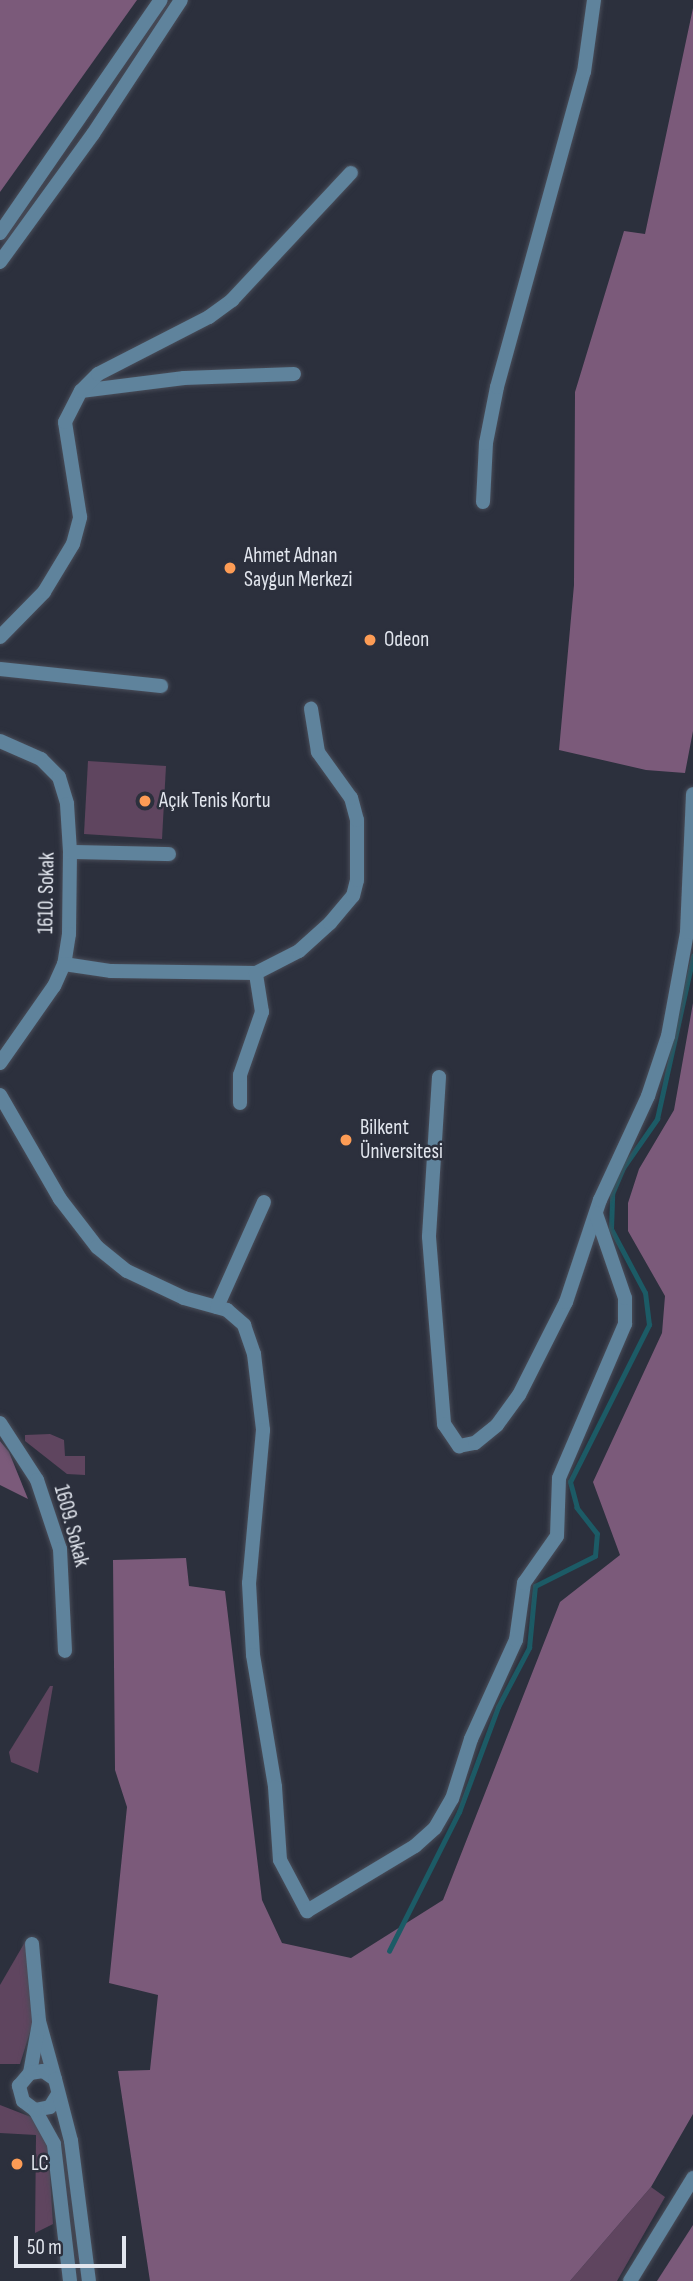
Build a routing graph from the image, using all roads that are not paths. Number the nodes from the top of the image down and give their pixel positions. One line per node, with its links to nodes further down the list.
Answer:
1 (161, 0): 5 (street)
2 (181, 0): 6 (street)
3 (594, 0): 9 (street)
4 (351, 173): 8 (street)
5 (0, 233)
6 (0, 262)
7 (294, 374): 8 (street)
8 (81, 391): 10 (street)
9 (483, 502)
10 (0, 636)
11 (0, 669): 12 (street)
12 (161, 686)
13 (311, 709): 20 (street)
14 (0, 741): 16 (street, 1610. Sokak)
15 (693, 794): 18 (street)
16 (70, 852): 17 (street); 19 (street, 1610. Sokak)
17 (169, 854)
18 (691, 932): 26 (street)
19 (64, 964): 20 (street); 21 (street, 1610. Sokak)
20 (256, 973): 24 (street)
21 (0, 1063)
22 (439, 1077): 26 (street)
23 (0, 1095): 27 (street)
24 (240, 1103)
25 (264, 1202): 27 (street)
26 (596, 1214): 27 (street)
27 (217, 1307)
28 (0, 1423): 29 (street, 1609. Sokak)
29 (65, 1651)
30 (32, 1944): 31 (street)
31 (39, 2021): 32 (street); 33 (street)
32 (30, 2073): 33 (street); 35 (street)
33 (55, 2079): 34 (street)
34 (58, 2094): 35 (street); 38 (street)
35 (35, 2110): 37 (street)
36 (693, 2178): 39 (street)
37 (69, 2281)
38 (89, 2281)
39 (630, 2281)

